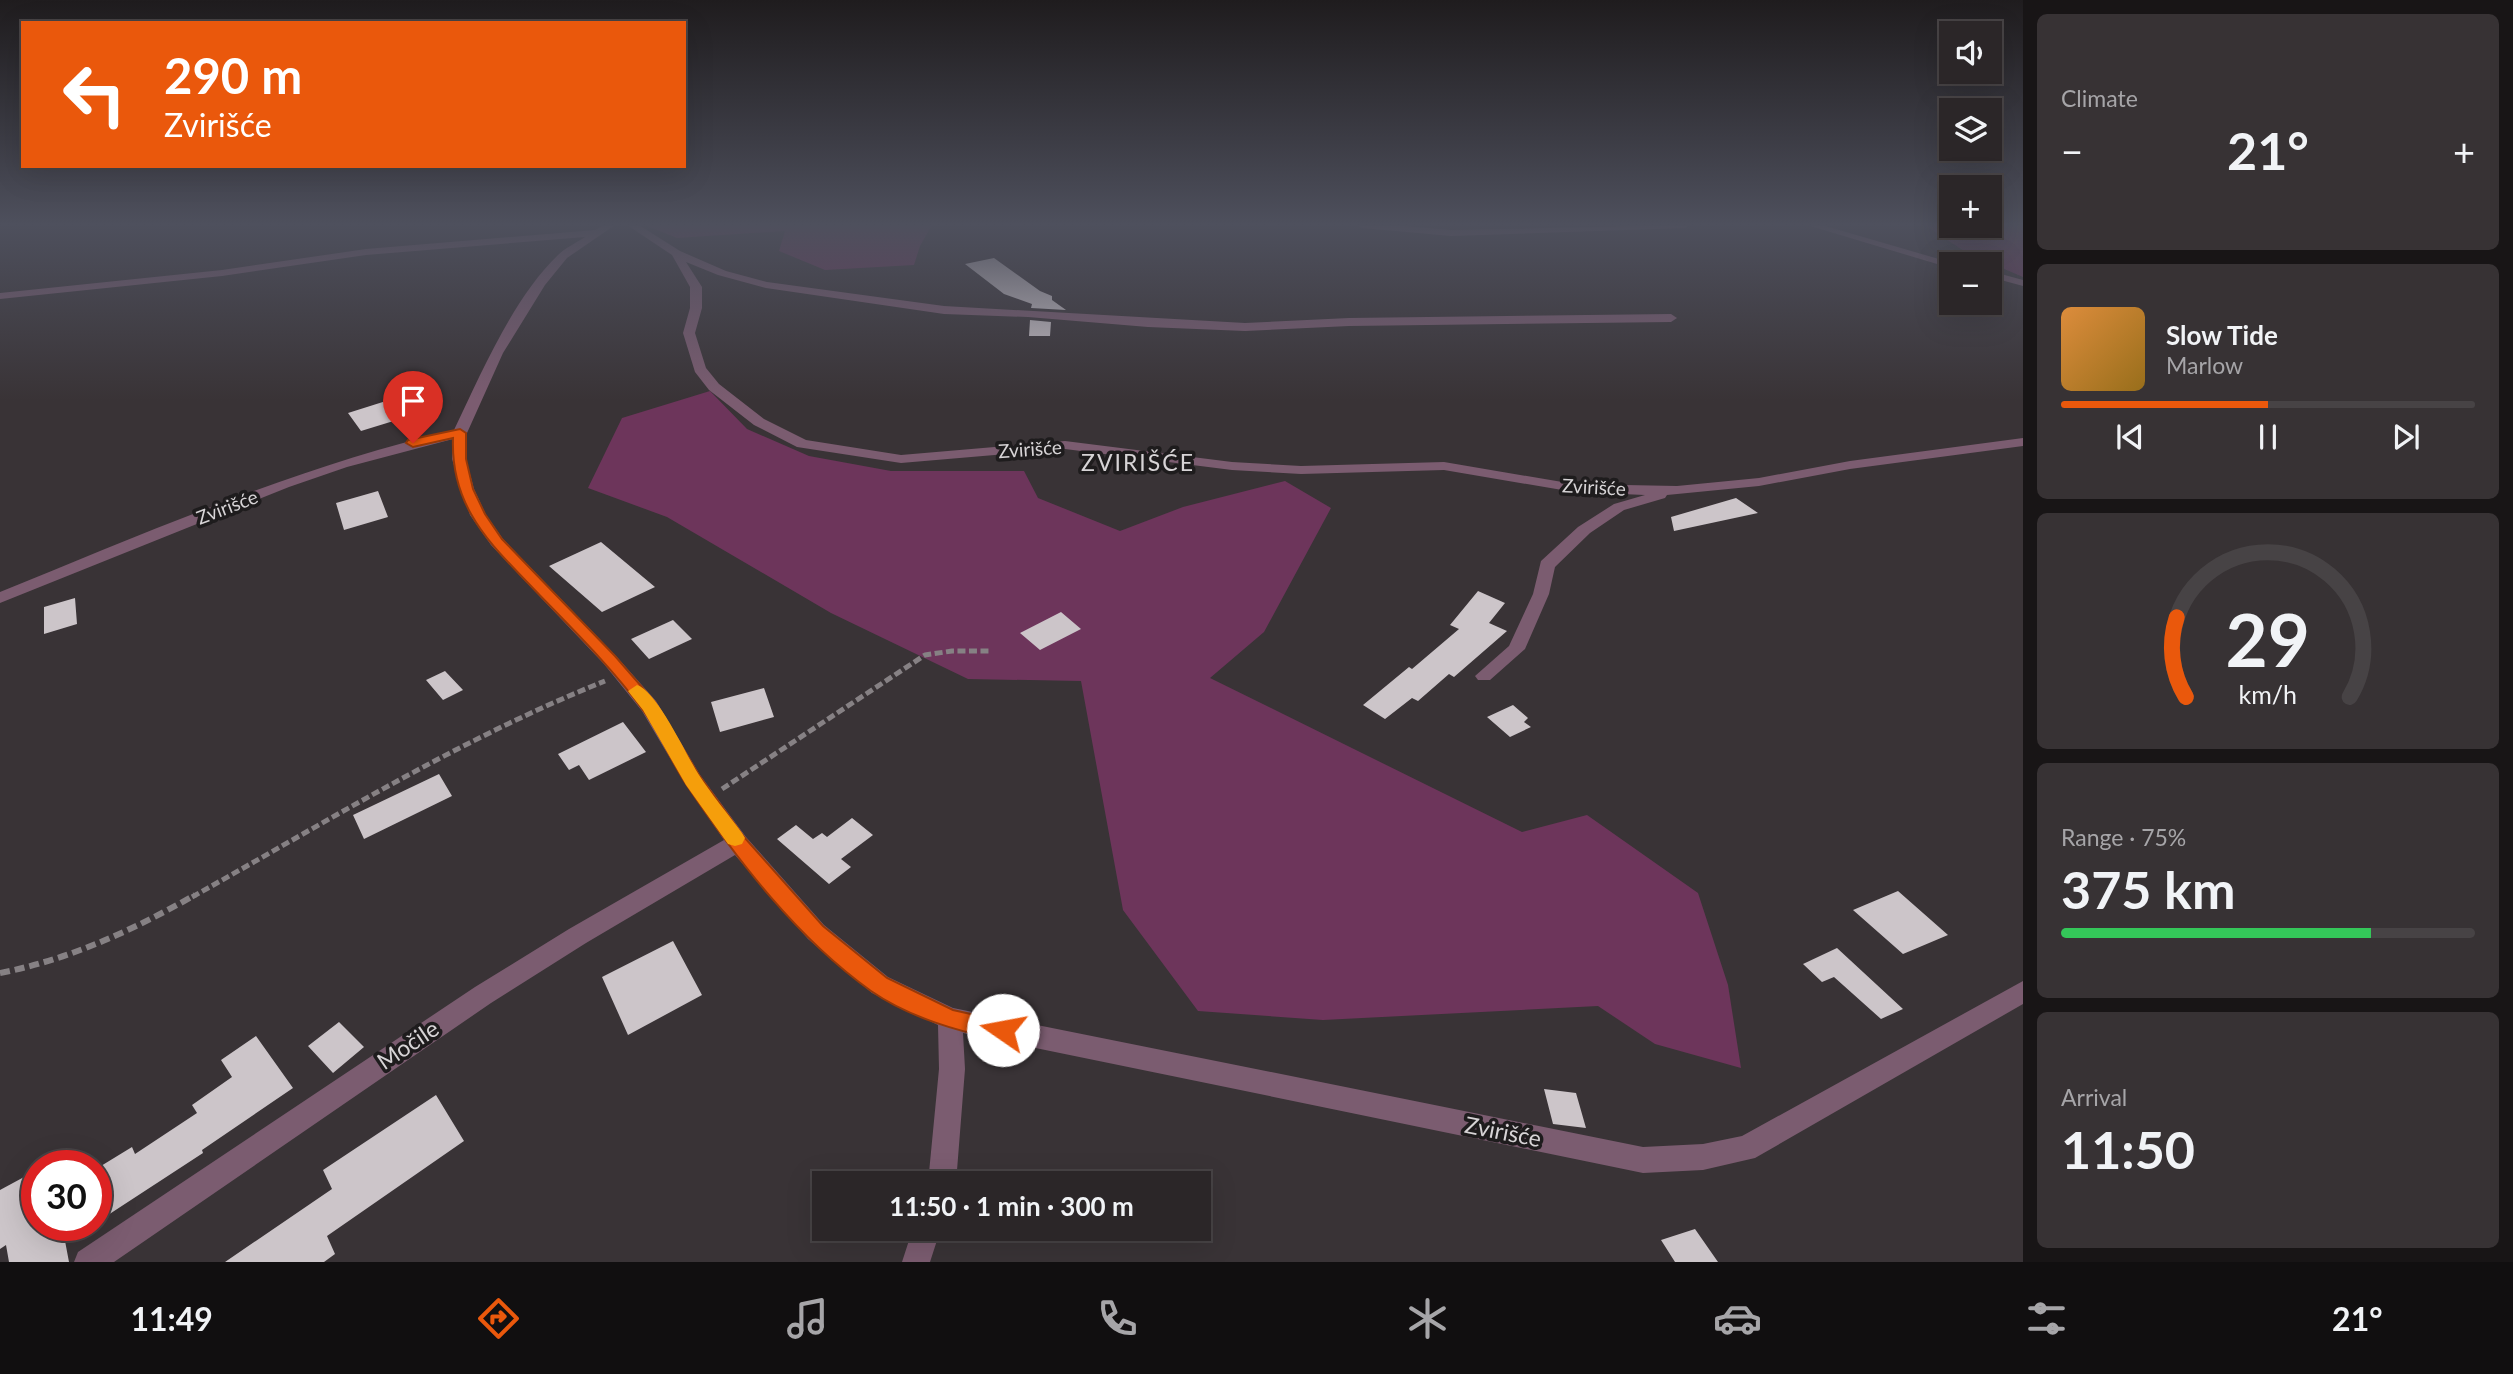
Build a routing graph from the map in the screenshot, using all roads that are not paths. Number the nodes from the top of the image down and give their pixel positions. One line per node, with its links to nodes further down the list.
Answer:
1 (115, 284): 5 (street)
2 (539, 284): 7 (street, Zvirišće)
3 (694, 284): 9 (street, Zvirišće)
4 (762, 284): 6 (street, Zvirišće)
5 (0, 296)
6 (1671, 318)
7 (460, 433): 10 (street, Zvirišće); 12 (street, Zvirišće)
8 (2023, 442): 9 (street, Zvirišće)
9 (1677, 491): 11 (street, Zvirišće)
10 (0, 598)
11 (1484, 676)
12 (738, 843): 14 (street, Zvirišće); 17 (street, Močile)
13 (2023, 992): 14 (street, Zvirišće)
14 (950, 1019): 15 (street)
15 (943, 1171)
16 (923, 1241): 18 (street)
17 (88, 1262)
18 (916, 1262)

